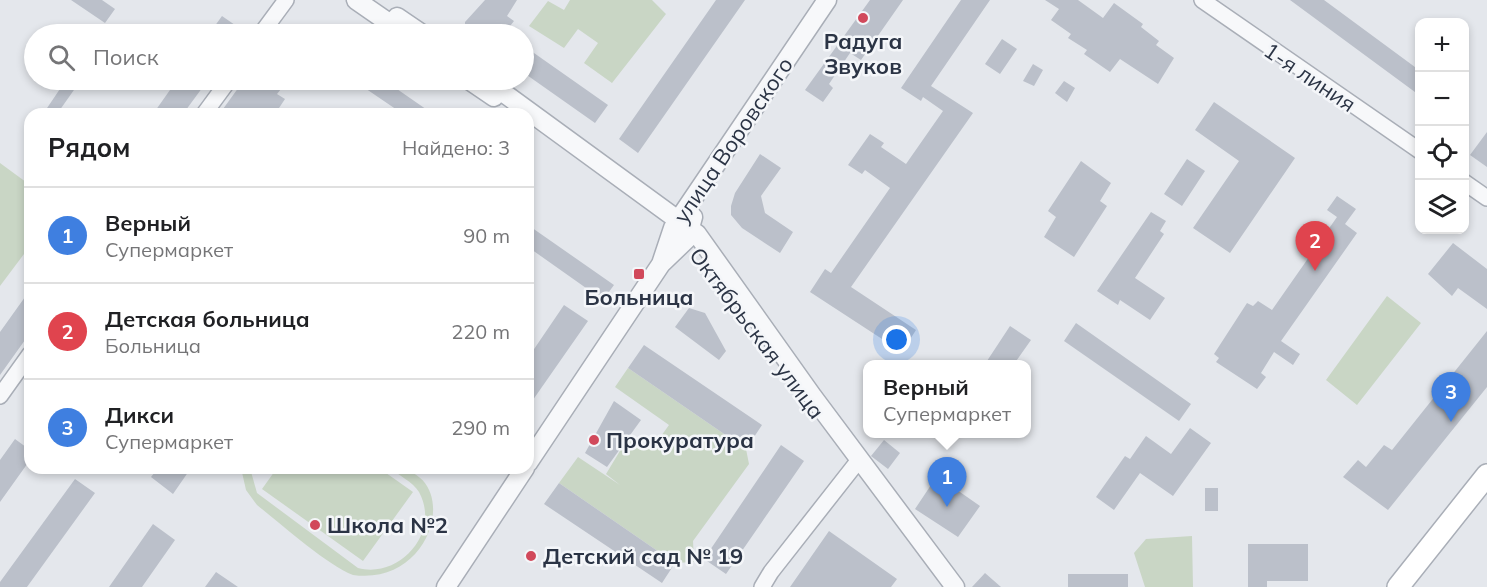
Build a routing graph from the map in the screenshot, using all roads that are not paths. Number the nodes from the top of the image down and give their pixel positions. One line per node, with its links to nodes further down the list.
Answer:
1 (285, 0): 7 (street)
2 (356, 0): 8 (street)
3 (374, 0): 9 (street)
4 (827, 0): 21 (street, улица Воровского)
5 (841, 0): 21 (street)
6 (1202, 0): 18 (street, 1-я линия)
7 (268, 24)
8 (391, 24)
9 (408, 24)
10 (222, 90): 13 (street)
11 (483, 90): 14 (street)
12 (499, 90): 15 (street)
13 (208, 108)
14 (509, 108)
15 (523, 108)
16 (534, 116): 21 (street)
17 (534, 125): 21 (street, Октябрьская улица)
18 (1415, 148)
19 (1469, 185): 20 (street)
20 (1487, 198)
21 (682, 229): 24 (street, улица Воровского); 25 (street, Октябрьская улица); 32 (street)
22 (24, 362): 23 (street)
23 (0, 396)
24 (534, 454)
25 (855, 465): 30 (street); 31 (street, Октябрьская улица)
26 (521, 474): 29 (street)
27 (1487, 475): 33 (main road)
28 (1487, 483): 34 (main road)
29 (446, 587)
30 (762, 587)
31 (944, 587)
32 (955, 587)
33 (1398, 587)
34 (1404, 587)

